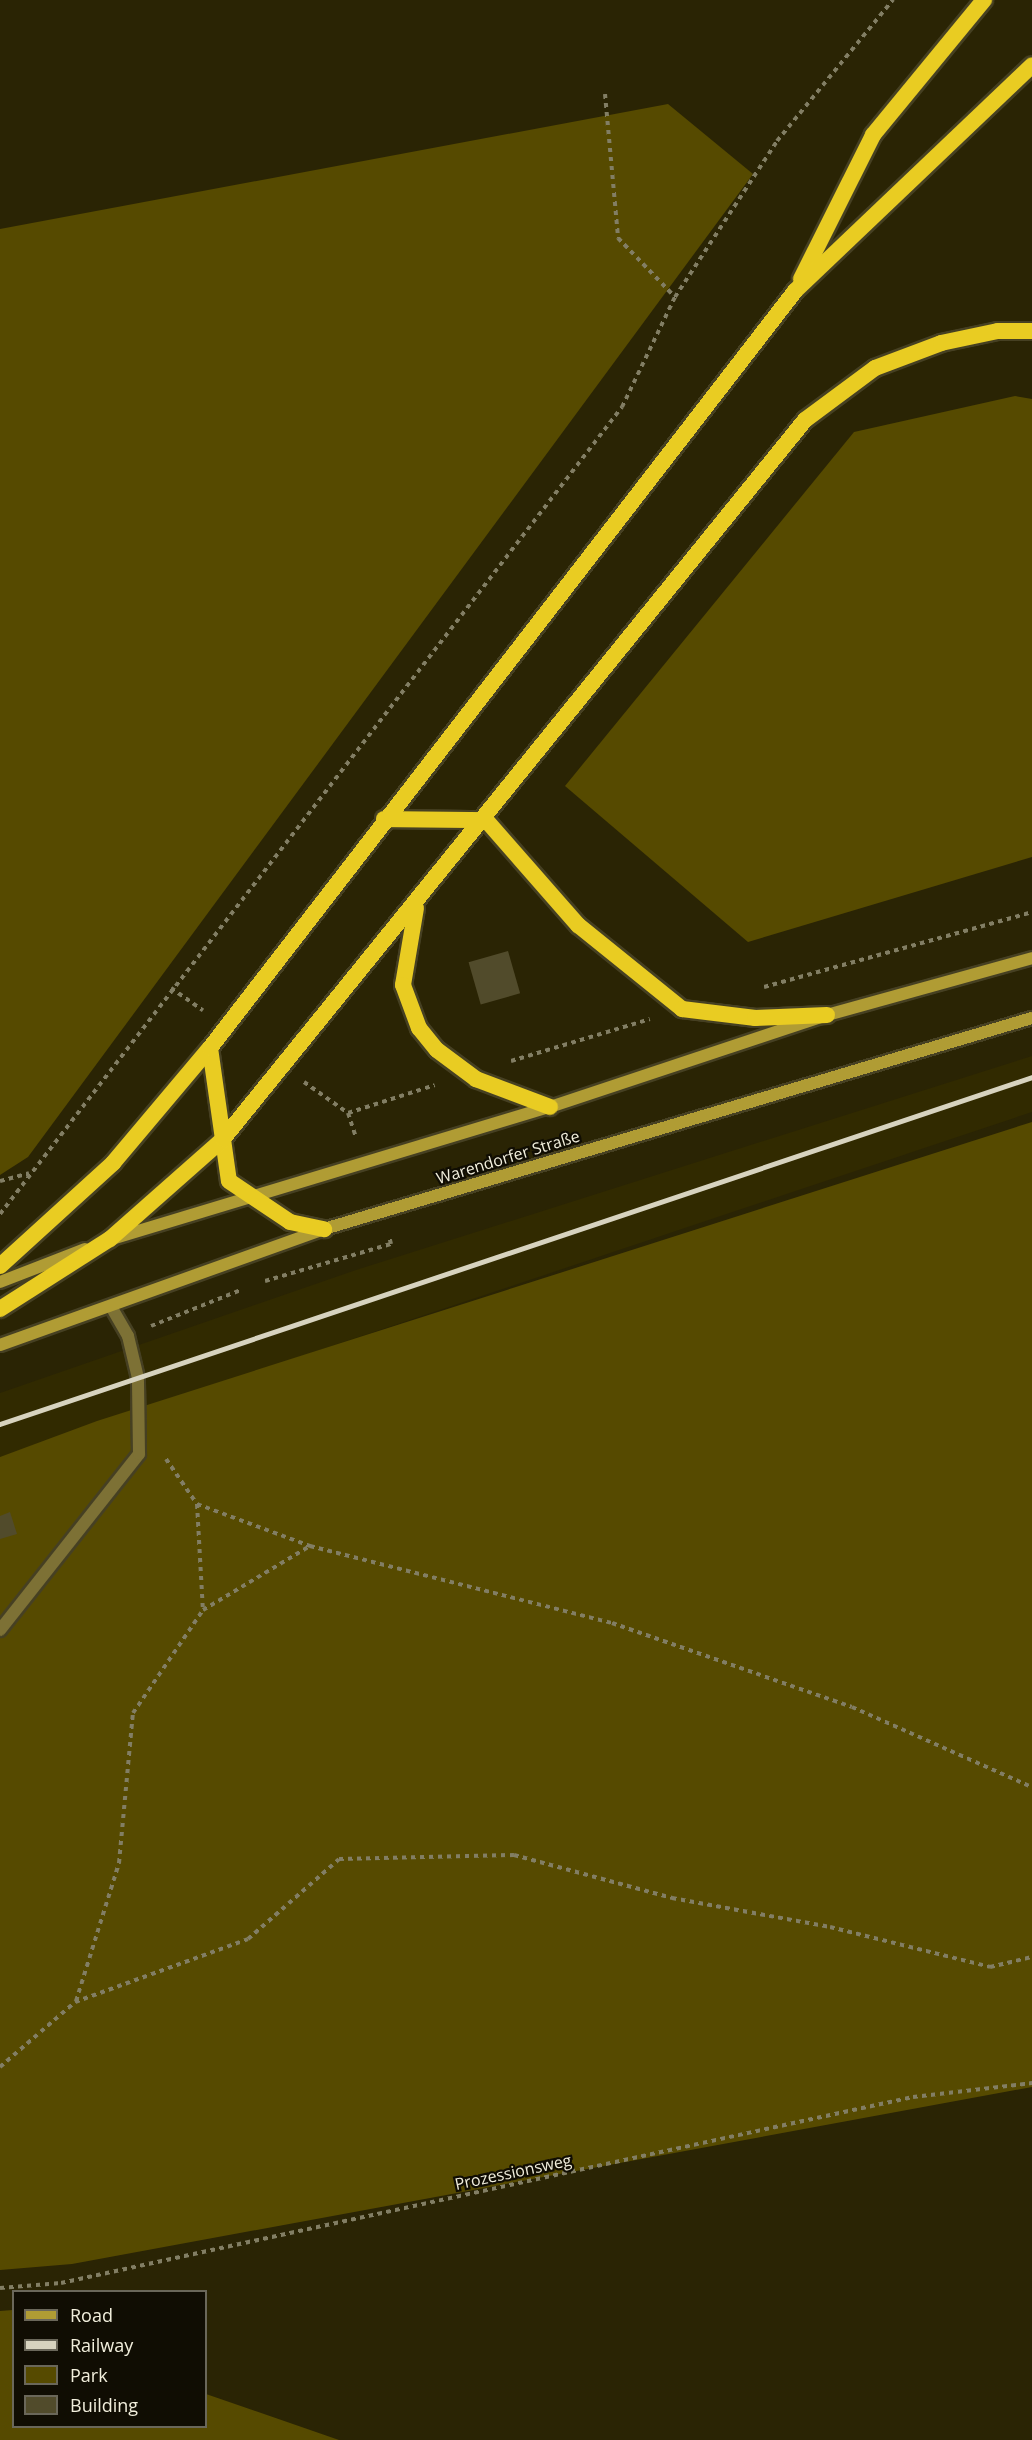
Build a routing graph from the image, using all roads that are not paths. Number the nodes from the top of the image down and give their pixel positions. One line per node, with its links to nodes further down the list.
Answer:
1 (984, 0): 3 (highway)
2 (1032, 65): 3 (highway)
3 (795, 291): 5 (highway)
4 (1032, 331): 6 (highway)
5 (384, 819): 6 (highway); 11 (highway)
6 (486, 820): 7 (highway); 9 (highway)
7 (416, 907): 12 (highway); 13 (highway)
8 (1032, 958): 9 (main road)
9 (827, 1014): 12 (main road)
10 (1032, 1018): 15 (main road, Warendorfer Straße)
11 (210, 1048): 13 (highway); 17 (highway)
12 (550, 1107): 14 (main road)
13 (223, 1139): 14 (highway); 16 (highway)
14 (248, 1196): 15 (highway); 16 (main road)
15 (324, 1229): 19 (main road, Warendorfer Straße)
16 (110, 1239): 18 (main road); 20 (highway)
17 (0, 1266)
18 (0, 1282)
19 (111, 1307): 21 (main road, Warendorfer Straße); 22 (lane)
20 (0, 1309)
21 (0, 1345)
22 (0, 1630)

